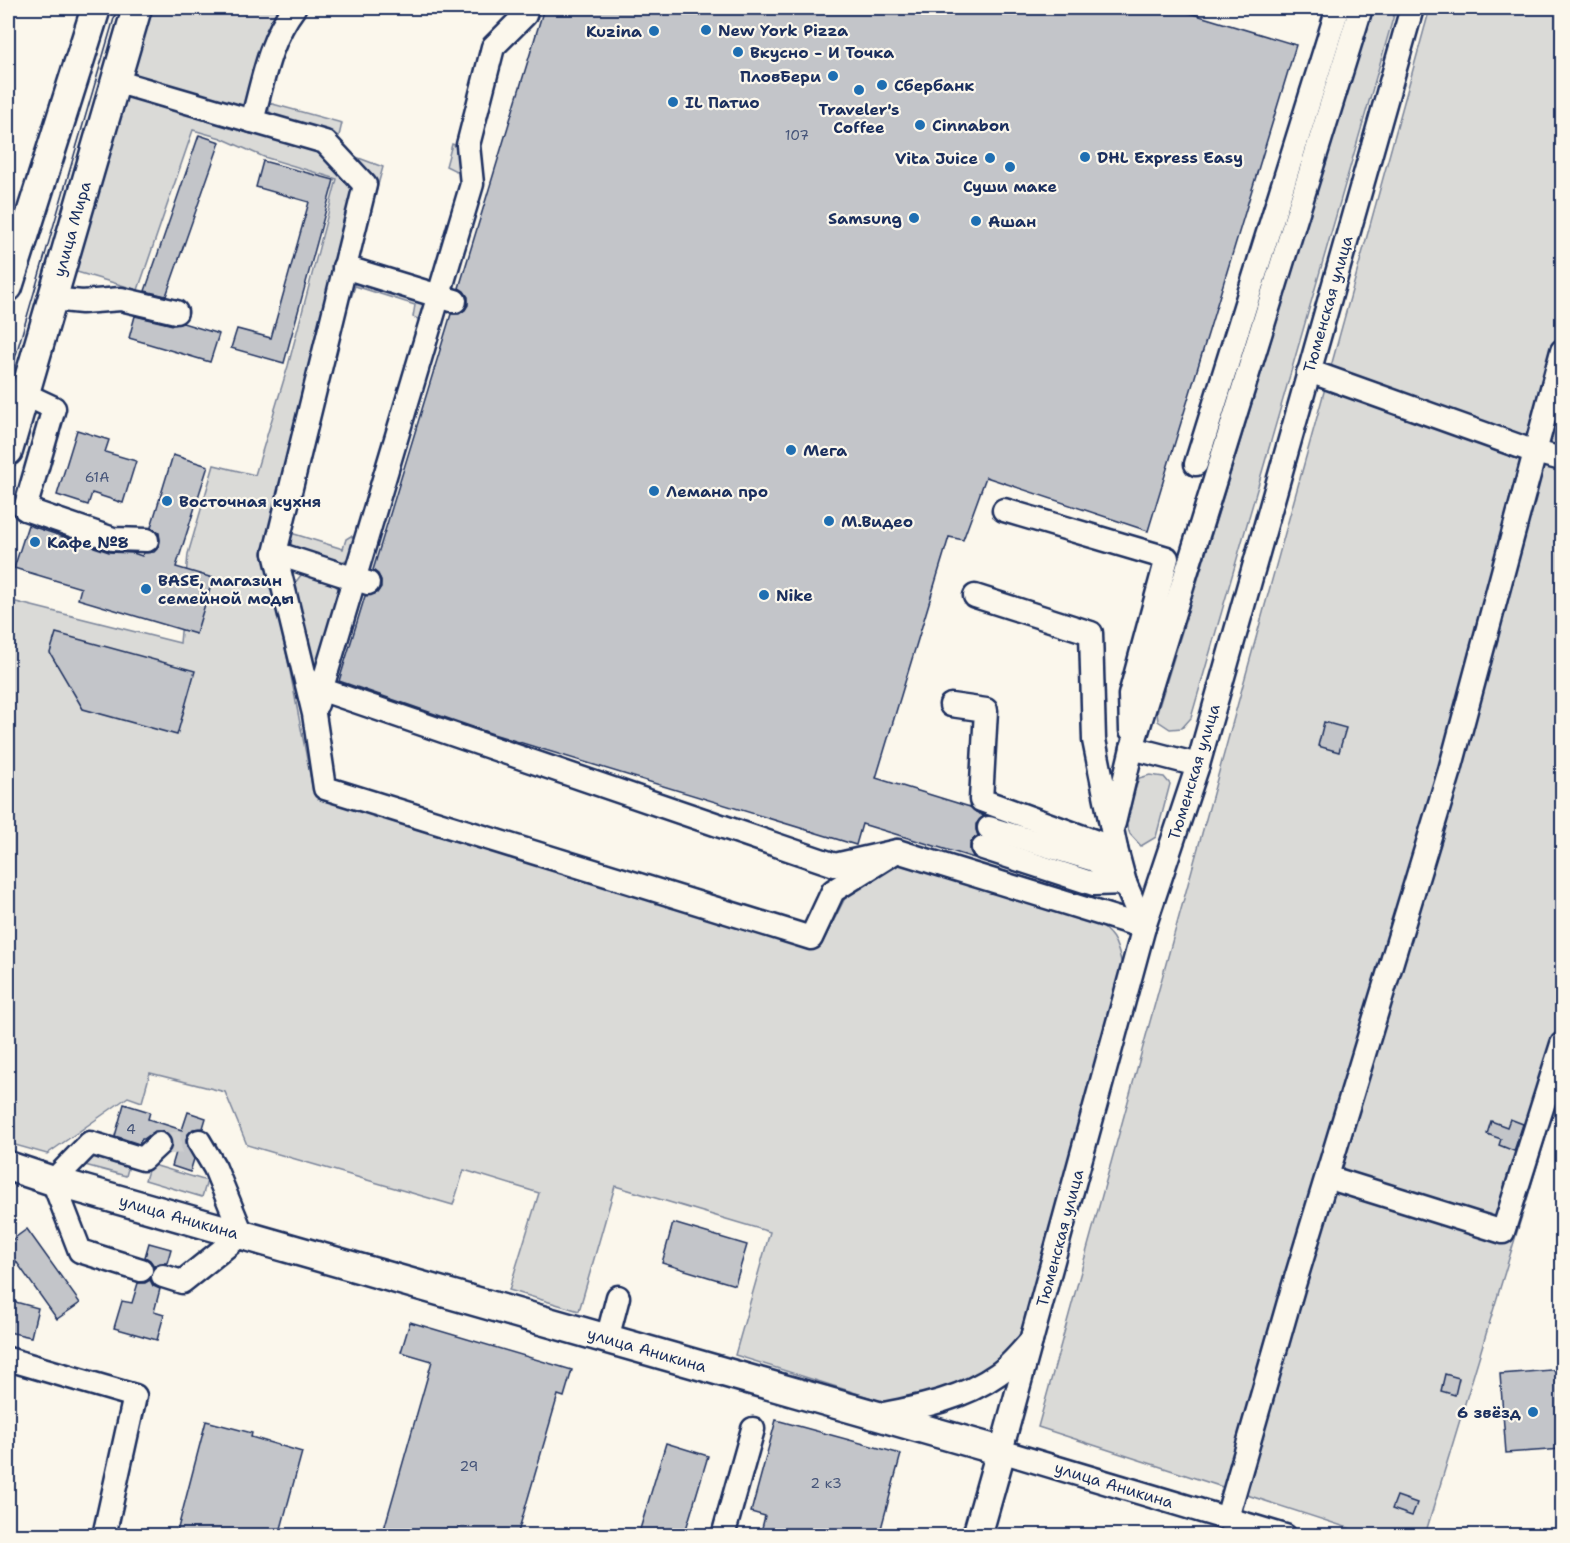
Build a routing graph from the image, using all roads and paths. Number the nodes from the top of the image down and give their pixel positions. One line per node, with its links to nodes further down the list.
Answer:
1 (96, 8): 11 (main road)
2 (136, 8): 8 (main road, улица Мира)
3 (294, 8): 9 (street)
4 (527, 8): 13 (street)
5 (1338, 8): 21 (street)
6 (1361, 8): 30 (street)
7 (1412, 8): 16 (street, Тюменская улица)
8 (115, 81): 9 (street); 12 (main road, улица Мира)
9 (252, 121): 10 (street)
10 (344, 267): 13 (street); 24 (street)
11 (8, 287)
12 (52, 299): 14 (street); 17 (main road, улица Мира)
13 (446, 299): 25 (street)
14 (176, 312)
15 (1563, 351): 19 (street)
16 (1308, 373): 19 (street); 31 (street, Тюменская улица)
17 (24, 394): 18 (main road, улица Мира); 23 (street)
18 (8, 451)
19 (1536, 452): 20 (street); 41 (street)
20 (1563, 459)
21 (1196, 464)
22 (1004, 510): 30 (street)
23 (147, 540)
24 (275, 553): 25 (street); 29 (street)
25 (361, 581): 27 (street)
26 (975, 596): 33 (street)
27 (320, 689): 29 (street); 34 (street)
28 (951, 705): 33 (street)
29 (314, 714): 34 (street)
30 (1132, 748): 31 (street); 33 (street)
31 (1198, 765): 36 (street, Тюменская улица)
32 (986, 838): 35 (street)
33 (1114, 839): 35 (street)
34 (897, 851): 36 (street)
35 (1125, 883): 36 (street)
36 (1144, 927): 48 (street, Тюменская улица)
37 (1563, 1044): 41 (street)
38 (199, 1141): 43 (street)
39 (159, 1144): 42 (street)
40 (8, 1166): 42 (main road, улица Аникина)
41 (1327, 1177): 53 (street)
42 (53, 1181): 43 (main road, улица Аникина); 44 (street)
43 (242, 1234): 45 (street); 47 (main road, улица Аникина)
44 (141, 1270)
45 (163, 1276)
46 (618, 1297): 47 (street)
47 (607, 1339): 50 (main road, улица Аникина)
48 (1032, 1340): 50 (street); 52 (street, Тюменская улица)
49 (8, 1359): 54 (street)
50 (875, 1416): 52 (main road, улица Аникина)
51 (753, 1429): 55 (street)
52 (1001, 1451): 53 (street, улица Аникина); 56 (main road, Тюменская улица)
53 (1227, 1518): 57 (street, улица Аникина)
54 (105, 1536)
55 (723, 1536)
56 (977, 1536)
57 (1285, 1536)

